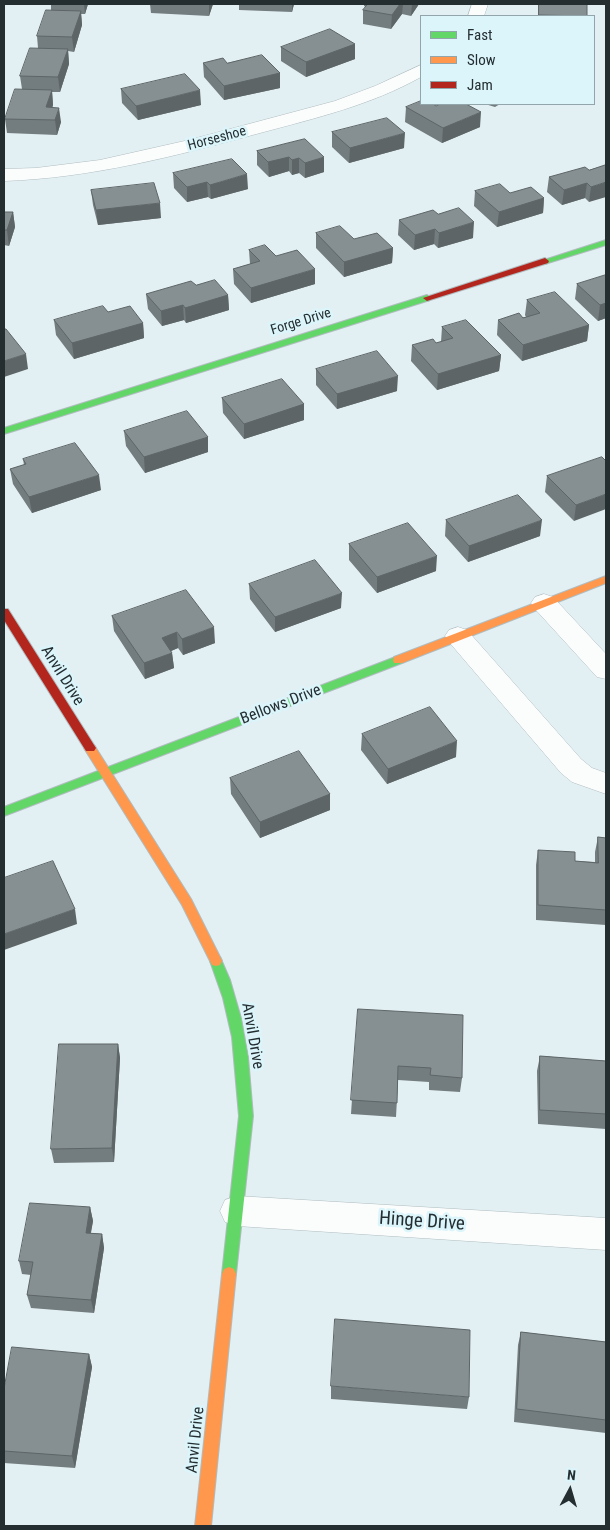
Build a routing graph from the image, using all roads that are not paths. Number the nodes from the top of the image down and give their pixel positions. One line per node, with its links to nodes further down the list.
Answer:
1 (420, 71): 2 (street, Horseshoe)
2 (4, 175)
3 (606, 242): 4 (street, Forge Drive)
4 (4, 431)
5 (606, 579): 6 (street, Bellows Drive)
6 (544, 603): 8 (street, Bellows Drive); 9 (street)
7 (4, 612): 10 (street, Anvil Drive)
8 (458, 636): 10 (street, Bellows Drive); 11 (street)
9 (606, 670)
10 (104, 774): 12 (street, Bellows Drive); 13 (street, Anvil Drive)
11 (606, 784)
12 (4, 812)
13 (237, 1211): 14 (street, Hinge Drive); 15 (street, Anvil Drive)
14 (606, 1234)
15 (203, 1526)

